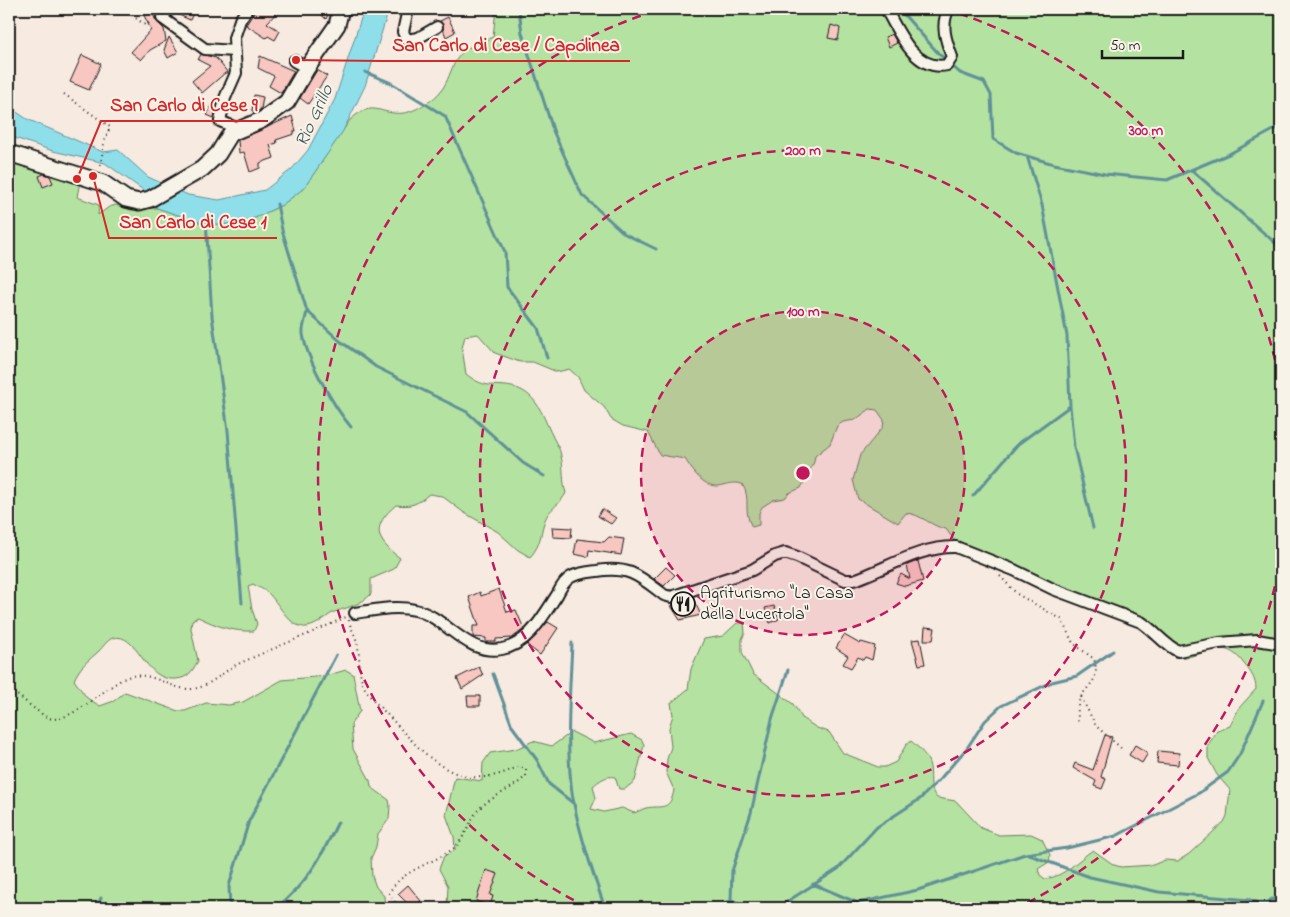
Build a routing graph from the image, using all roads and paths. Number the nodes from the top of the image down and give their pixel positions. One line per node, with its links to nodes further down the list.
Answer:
1 (124, 9): 8 (path)
2 (169, 9): 8 (street)
3 (247, 9): 10 (street)
4 (341, 9): 12 (street)
5 (408, 9): 9 (street)
6 (886, 9): 7 (street)
7 (949, 9)
8 (162, 18): 10 (street)
9 (437, 27)
10 (234, 51): 12 (street)
11 (64, 94): 14 (path)
12 (240, 128): 13 (street)
13 (9, 153)
14 (102, 166)
15 (990, 560): 16 (street); 17 (street); 19 (path)
16 (355, 612): 18 (path); 22 (path)
17 (1281, 644)
18 (9, 690)
19 (1081, 697): 20 (path); 21 (path)
20 (1078, 722)
21 (1122, 749)
22 (398, 907)

